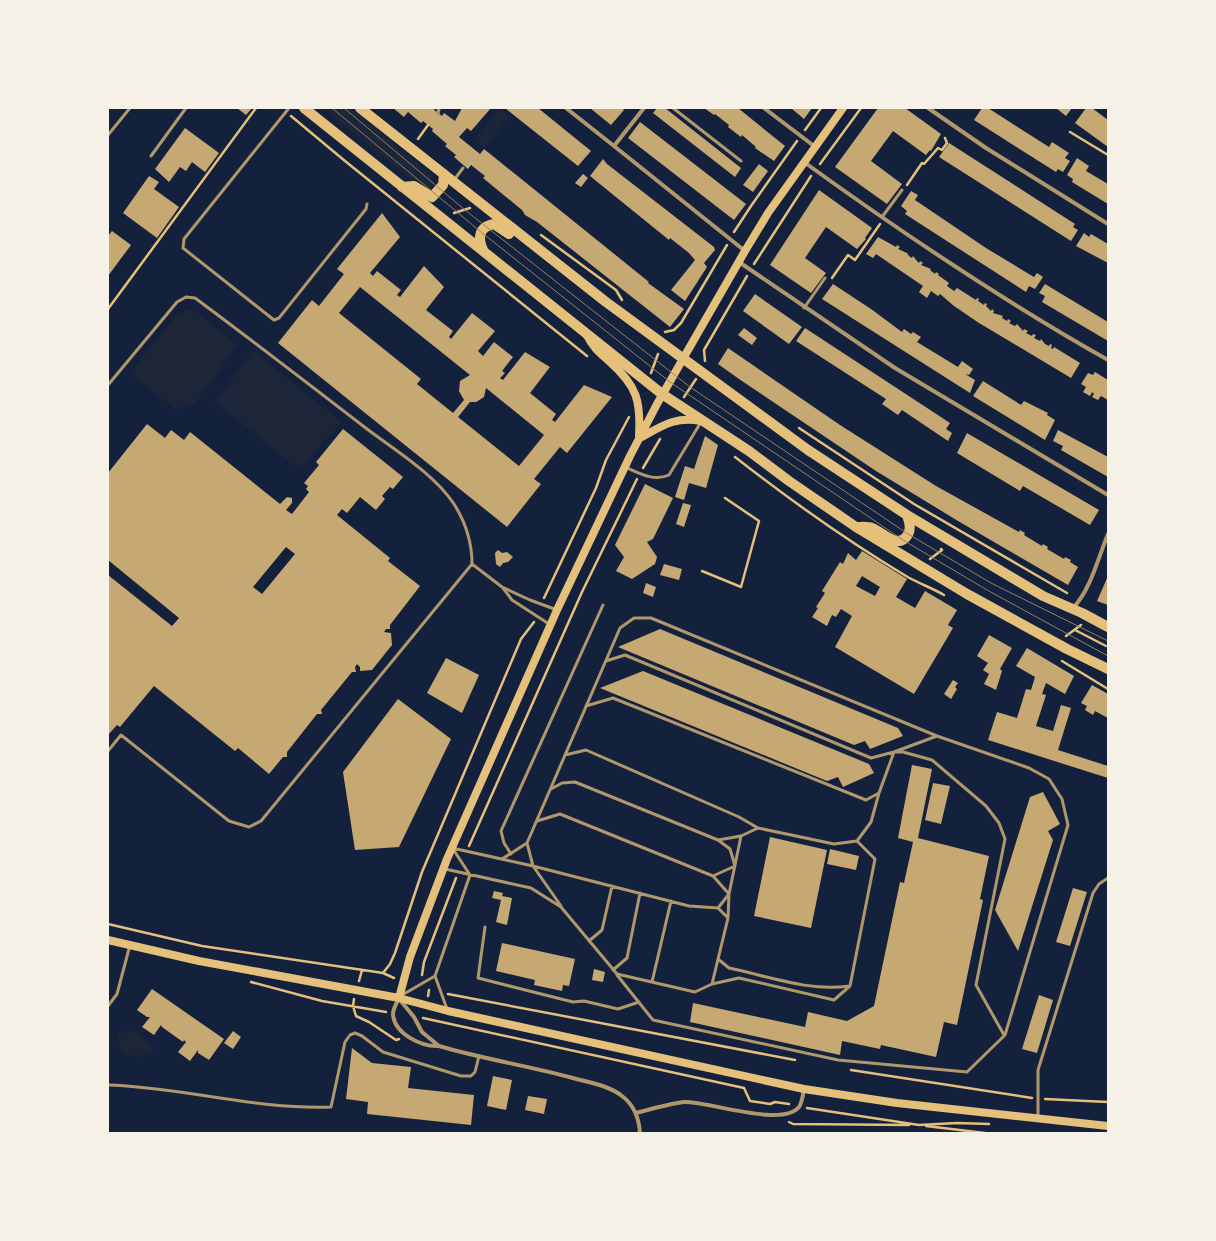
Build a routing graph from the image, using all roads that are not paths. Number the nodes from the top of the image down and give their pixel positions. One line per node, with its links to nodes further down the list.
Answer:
1 (130, 108): 14 (lane)
2 (186, 108): 17 (lane)
3 (289, 108): 25 (lane)
4 (304, 108): 23 (main road)
5 (360, 108): 21 (main road)
6 (439, 108): 13 (street)
7 (566, 108): 15 (street)
8 (644, 108): 15 (street)
9 (673, 108): 18 (lane)
10 (764, 108): 16 (street)
11 (843, 108): 16 (main road)
12 (928, 108): 27 (street)
13 (438, 113)
14 (108, 135)
15 (614, 146): 29 (street)
16 (814, 146): 19 (main road)
17 (151, 156)
18 (741, 161)
19 (804, 161): 26 (street); 29 (main road)
20 (463, 168): 22 (lane)
21 (444, 174): 22 (main road); 23 (main road)
22 (453, 182): 28 (main road)
23 (402, 187): 30 (main road)
24 (902, 190): 26 (lane)
25 (367, 204)
26 (882, 217): 36 (street)
27 (1108, 224)
28 (523, 237): 30 (main road); 35 (main road)
29 (745, 251): 31 (main road)
30 (484, 252): 34 (main road)
31 (738, 262): 33 (street); 35 (main road)
32 (826, 278): 33 (lane)
33 (804, 308): 42 (street)
34 (587, 334): 38 (main road); 40 (main road)
35 (683, 360): 38 (main road); 43 (main road)
36 (1108, 360)
37 (108, 385): 46 (lane)
38 (662, 394): 39 (main road); 40 (main road)
39 (702, 421): 40 (main road); 41 (lane); 44 (main road)
40 (639, 438): 41 (main road)
41 (625, 467): 49 (main road)
42 (1108, 495)
43 (907, 515): 44 (main road); 50 (main road)
44 (856, 527): 54 (main road)
45 (1108, 534): 50 (street)
46 (472, 564): 47 (lane); 57 (lane)
47 (502, 587): 49 (lane); 51 (lane)
48 (603, 605): 69 (lane)
49 (557, 610): 51 (main road)
50 (1072, 610): 52 (main road)
51 (550, 625): 68 (main road)
52 (1108, 627)
53 (606, 661): 55 (lane); 56 (lane); 58 (lane)
54 (1108, 669)
55 (586, 706): 59 (lane); 61 (lane)
56 (937, 736): 58 (lane); 101 (lane)
57 (108, 751)
58 (894, 752): 61 (lane); 101 (lane)
59 (565, 755): 60 (lane); 63 (lane)
60 (550, 790): 62 (lane); 65 (lane)
61 (879, 793): 66 (lane)
62 (537, 821): 67 (lane); 75 (lane)
63 (758, 828): 64 (lane); 66 (lane)
64 (741, 836): 65 (lane); 72 (lane)
65 (718, 840): 72 (lane)
66 (857, 841): 94 (lane)
67 (527, 843): 69 (lane); 71 (lane)
68 (452, 848): 70 (lane); 73 (main road); 74 (lane)
69 (511, 854): 70 (lane)
70 (502, 859): 71 (lane)
71 (533, 866): 77 (lane); 81 (lane)
72 (735, 866): 75 (lane); 79 (lane)
73 (444, 869): 74 (lane); 95 (main road)
74 (470, 875): 81 (lane); 91 (lane)
75 (713, 876): 79 (lane)
76 (1108, 878): 105 (lane)
77 (612, 886): 78 (lane); 86 (lane)
78 (640, 893): 80 (lane); 89 (lane)
79 (729, 894): 82 (lane); 83 (lane)
80 (671, 901): 82 (lane); 92 (lane)
81 (562, 907): 86 (lane)
82 (718, 908): 83 (lane)
83 (728, 918): 88 (lane)
84 (485, 927): 96 (lane)
85 (108, 940): 87 (main road)
86 (589, 941): 89 (lane)
87 (130, 945): 95 (main road); 97 (lane)
88 (718, 959): 93 (lane); 94 (lane)
89 (613, 970): 90 (lane)
90 (617, 974): 92 (lane); 96 (lane)
91 (435, 976): 95 (lane); 98 (lane)
92 (652, 982): 93 (lane)
93 (712, 984): 94 (lane)
94 (850, 986)
95 (399, 998): 98 (main road); 99 (street); 99 (street)
96 (639, 1002): 101 (lane)
97 (108, 1006)
98 (448, 1011): 103 (main road)
99 (439, 1046): 100 (street)
100 (479, 1056): 102 (lane); 104 (street)
101 (967, 1072)
102 (108, 1085)
103 (804, 1089): 104 (street); 105 (main road)
104 (636, 1113): 107 (street)
105 (1038, 1119): 106 (main road)
106 (1108, 1126)
107 (640, 1133)

